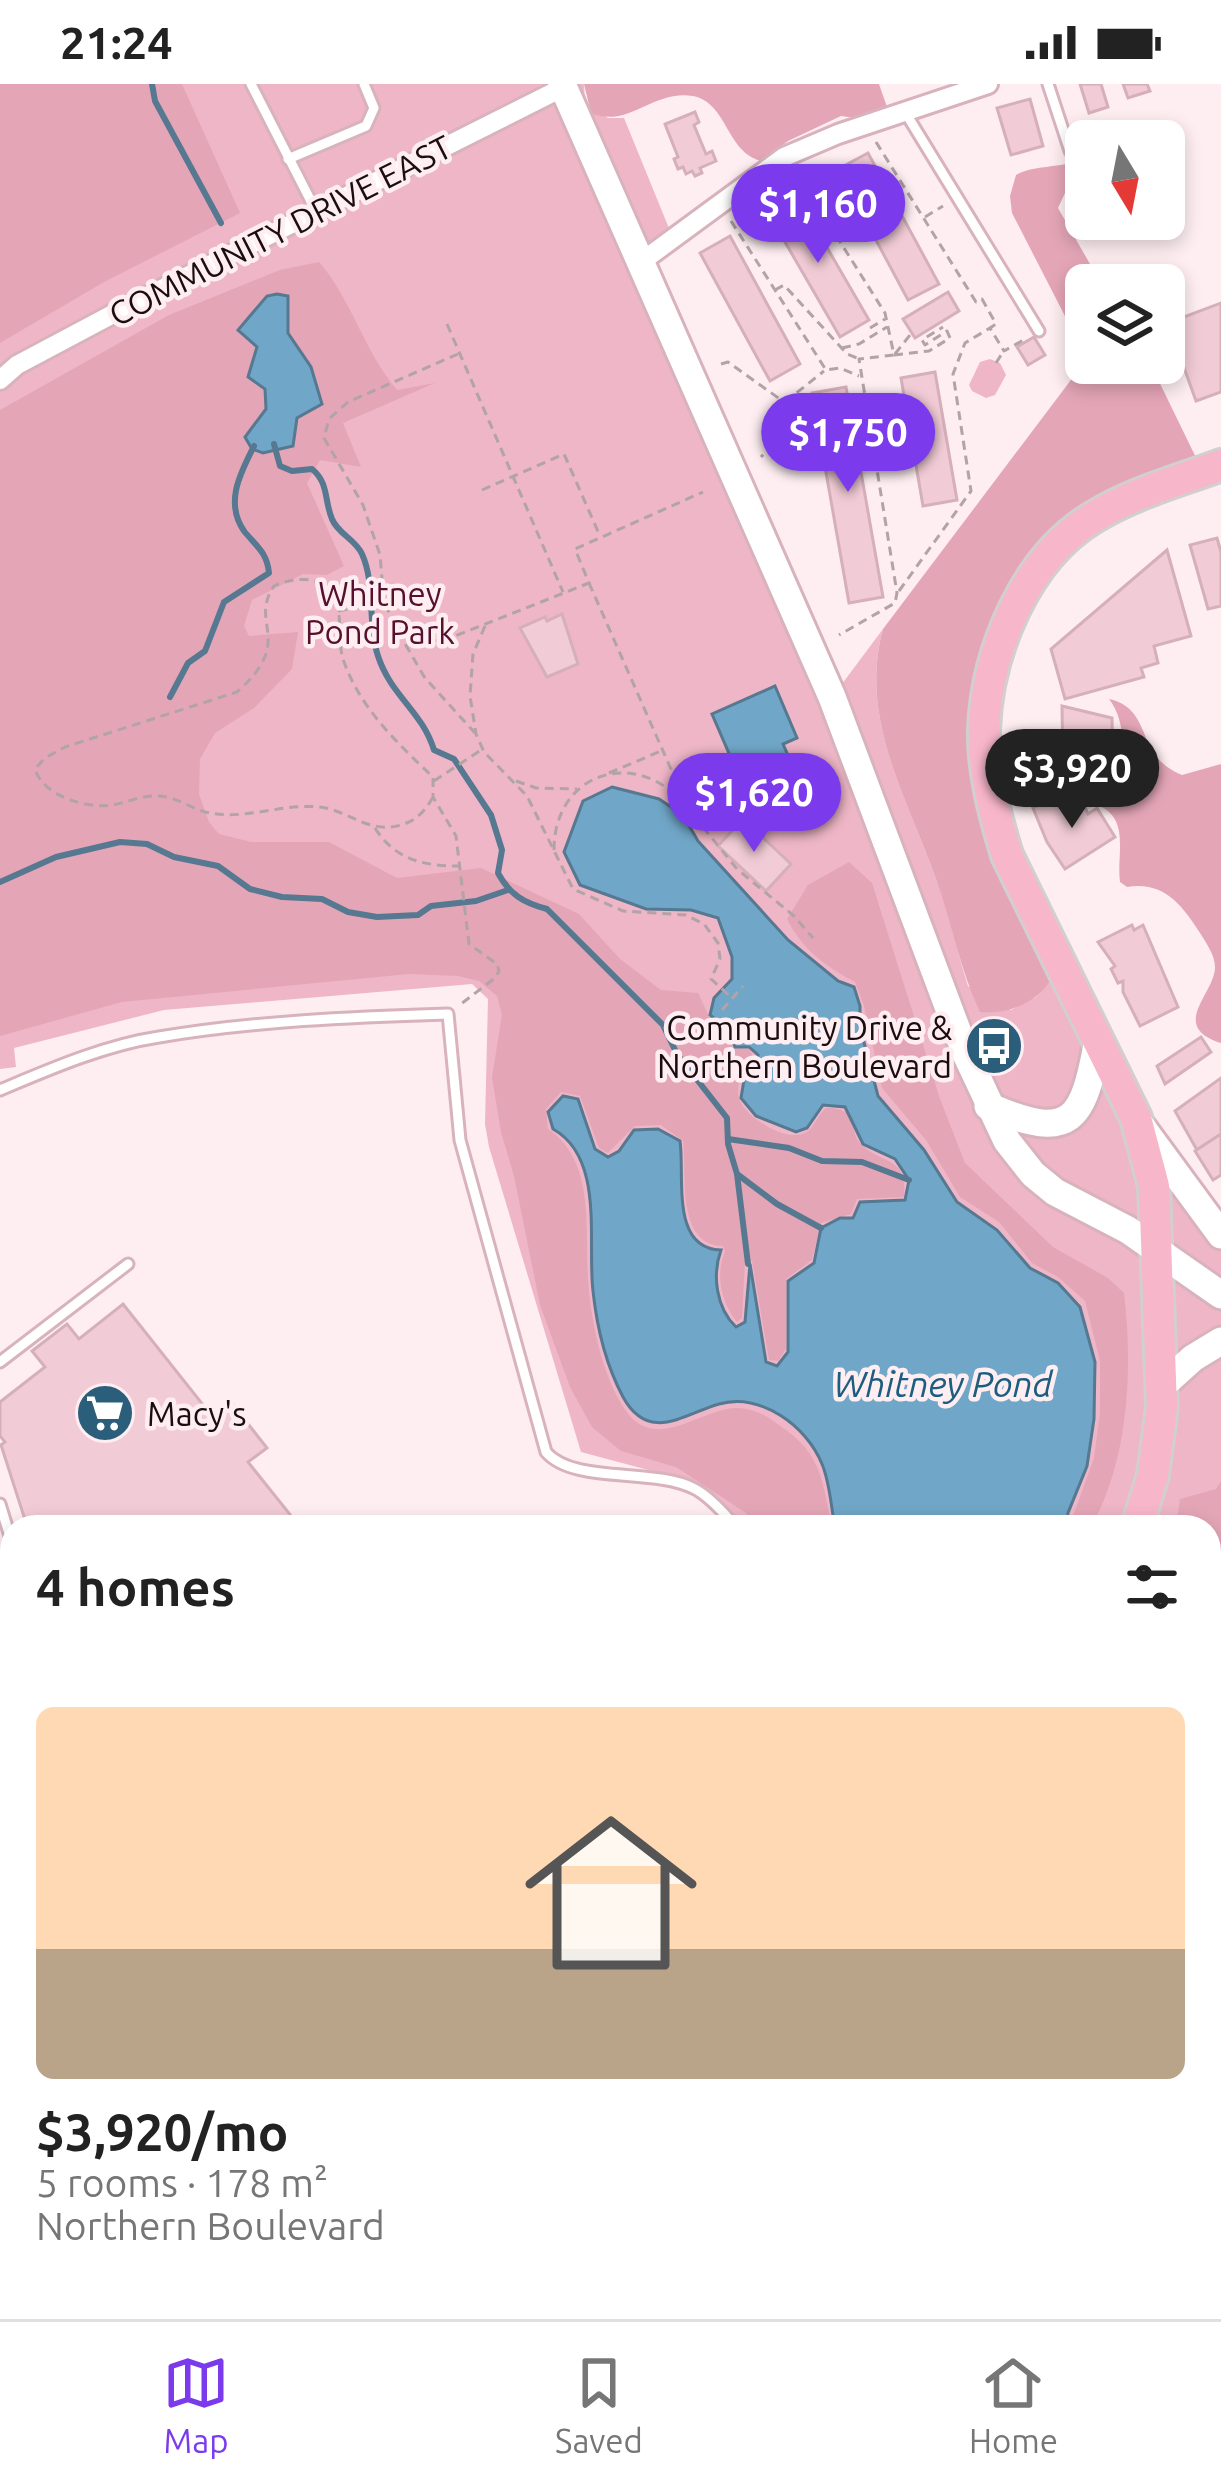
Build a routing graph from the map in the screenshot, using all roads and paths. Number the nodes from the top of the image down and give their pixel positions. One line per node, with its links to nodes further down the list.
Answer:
1 (251, 84): 9 (lane)
2 (364, 84): 9 (lane)
3 (988, 84): 6 (street)
4 (1048, 84): 8 (lane)
5 (563, 86): 12 (street, COMMUNITY DRIVE EAST); 15 (main road)
6 (905, 112): 11 (lane); 15 (street)
7 (872, 136): 14 (path)
8 (1065, 136)
9 (288, 159): 12 (lane)
10 (792, 166): 17 (path)
11 (957, 197): 14 (path); 23 (lane)
12 (316, 211): 34 (street, COMMUNITY DRIVE EAST)
13 (728, 215): 16 (path)
14 (924, 218): 22 (path)
15 (641, 262): 69 (main road)
16 (775, 290): 25 (path); 32 (path)
17 (887, 318): 19 (path); 21 (path)
18 (447, 323): 27 (path)
19 (889, 326): 25 (path); 28 (path)
20 (943, 327): 28 (path)
21 (870, 328)
22 (990, 328): 26 (path); 44 (path)
23 (1039, 331): 26 (path)
24 (910, 335): 28 (path)
25 (842, 348): 29 (path)
26 (1004, 351): 30 (path)
27 (458, 354): 38 (path); 45 (path)
28 (894, 355): 29 (path)
29 (859, 359): 33 (path)
30 (996, 363)
31 (721, 364): 35 (path)
32 (826, 370): 33 (path); 35 (path)
33 (861, 376): 44 (path)
34 (0, 380)
35 (784, 402): 36 (path)
36 (761, 457)
37 (1221, 465): 67 (main road)
38 (512, 476): 39 (path); 41 (path); 43 (path)
39 (482, 490)
40 (703, 492): 41 (path)
41 (600, 538): 42 (path)
42 (589, 583): 43 (path); 52 (path)
43 (564, 593): 47 (path)
44 (897, 593): 49 (path)
45 (384, 602): 46 (path); 48 (path)
46 (338, 611): 55 (path); 59 (path)
47 (485, 626): 48 (path); 50 (path)
48 (397, 630): 50 (path)
49 (839, 635)
50 (476, 734): 51 (path)
51 (483, 749): 54 (path); 55 (path)
52 (662, 751): 53 (path); 58 (path)
53 (602, 776): 56 (path); 58 (path)
54 (512, 779): 56 (path); 60 (path)
55 (434, 781): 57 (path)
56 (579, 789): 60 (path)
57 (433, 797): 59 (path); 61 (path)
58 (688, 810): 62 (path)
59 (374, 826): 61 (path)
60 (554, 851): 64 (path)
61 (461, 866): 66 (path)
62 (813, 938)
63 (743, 986): 64 (path)
64 (732, 998): 65 (path)
65 (722, 1010)
66 (448, 1014): 68 (lane); 78 (lane)
67 (1098, 1040): 69 (main road); 70 (main road)
68 (0, 1090)
69 (988, 1106): 72 (main road)
70 (1136, 1118): 71 (main road); 72 (main road)
71 (1221, 1235)
72 (1158, 1250): 74 (main road); 77 (main road)
73 (128, 1264): 76 (lane)
74 (1221, 1295)
75 (1221, 1341): 77 (main road)
76 (0, 1362)
77 (1162, 1386): 79 (main road)
78 (722, 1515)
79 (1140, 1515)

